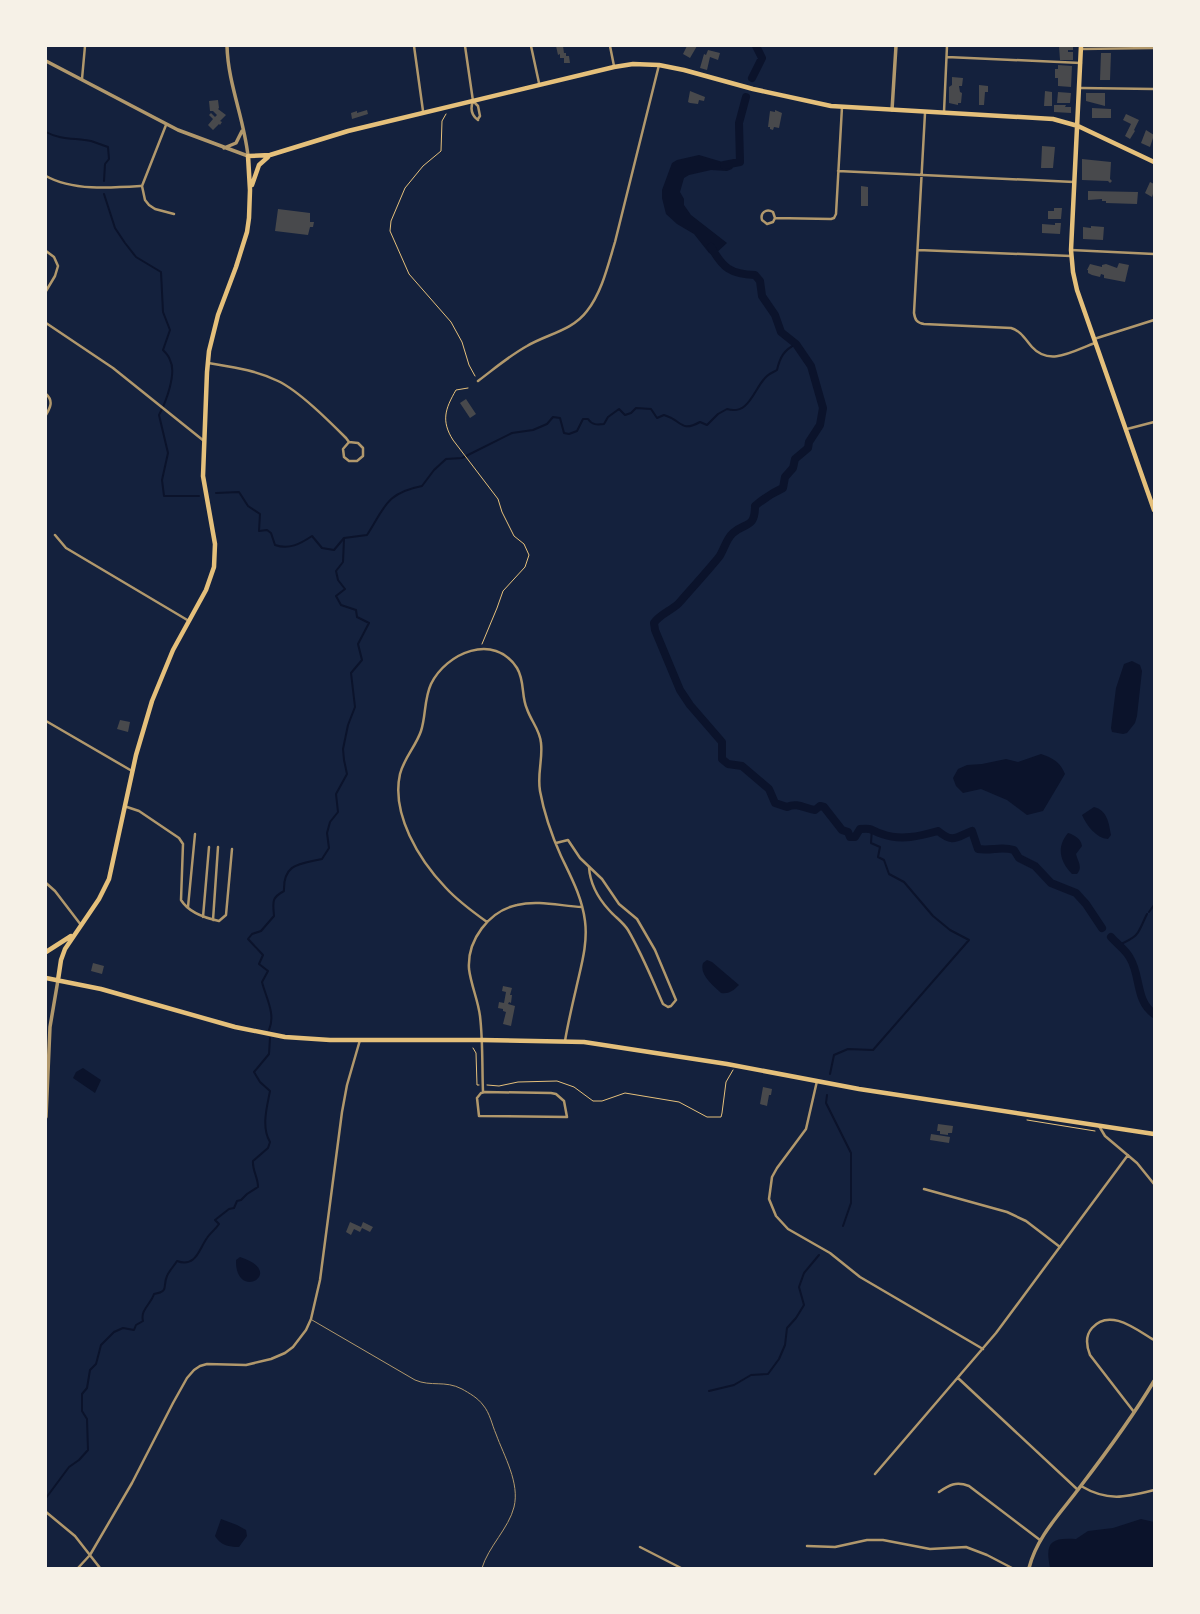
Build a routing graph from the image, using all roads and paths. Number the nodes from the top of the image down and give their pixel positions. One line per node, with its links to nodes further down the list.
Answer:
1 (85, 46): 16 (street)
2 (226, 46): 29 (street)
3 (414, 46): 25 (street)
4 (465, 46): 20 (street)
5 (531, 46): 17 (street)
6 (610, 46): 15 (street)
7 (896, 46): 22 (street)
8 (947, 46): 11 (street)
9 (1081, 47): 10 (street); 13 (main road)
10 (1154, 48)
11 (947, 57): 13 (street); 26 (street)
12 (46, 61): 16 (street)
13 (1081, 63): 18 (main road)
14 (659, 65): 15 (main road); 21 (main road); 51 (street)
15 (614, 67): 17 (main road)
16 (82, 79): 27 (street)
17 (539, 85): 20 (main road)
18 (1080, 88): 19 (street); 28 (main road)
19 (1154, 89)
20 (473, 101): 20 (street); 25 (main road)
21 (842, 107): 22 (main road); 34 (street)
22 (892, 110): 24 (main road)
23 (450, 112): 51 (path)
24 (925, 112): 26 (main road); 36 (street)
25 (423, 113): 31 (main road)
26 (944, 113): 28 (main road)
27 (166, 125): 30 (street); 38 (street)
28 (1077, 126): 33 (main road); 37 (main road)
29 (243, 129): 30 (street); 32 (street)
30 (224, 148): 32 (street)
31 (274, 153): 32 (main road); 39 (main road)
32 (248, 156): 39 (main road)
33 (1154, 162)
34 (838, 171): 36 (street); 41 (street)
35 (46, 176): 38 (street)
36 (921, 176): 37 (street); 42 (street)
37 (1074, 182): 44 (main road)
38 (142, 186): 40 (street)
39 (250, 190): 50 (main road)
40 (174, 214)
41 (775, 218)
42 (918, 250): 44 (street); 49 (street)
43 (46, 251): 46 (street)
44 (1071, 253): 45 (street); 49 (main road)
45 (1154, 254)
46 (46, 291)
47 (1154, 320): 49 (street)
48 (46, 323): 57 (street)
49 (1095, 341): 56 (main road)
50 (208, 363): 57 (main road); 58 (street)
51 (478, 381)
52 (468, 388): 62 (path)
53 (46, 394): 54 (street)
54 (46, 415)
55 (1154, 422): 56 (street)
56 (1126, 429): 59 (main road)
57 (204, 441): 61 (main road)
58 (349, 442): 58 (street)
59 (1154, 510)
60 (55, 534): 61 (street)
61 (189, 621): 64 (main road)
62 (481, 645)
63 (46, 721): 64 (street)
64 (132, 771): 65 (main road)
65 (125, 806): 74 (street); 78 (main road)
66 (195, 834): 74 (street)
67 (556, 843): 71 (street); 73 (street); 77 (street)
68 (209, 847): 75 (street)
69 (218, 847): 76 (street)
70 (232, 849): 76 (street)
71 (589, 867): 71 (street)
72 (46, 883): 78 (street)
73 (582, 906): 77 (street); 85 (street)
74 (188, 907): 75 (street)
75 (203, 917): 76 (street)
76 (213, 920)
77 (487, 922): 84 (street)
78 (81, 925): 79 (main road)
79 (74, 934): 80 (main road); 82 (main road)
80 (46, 952)
81 (46, 978): 82 (main road)
82 (58, 980): 83 (main road); 91 (street)
83 (360, 1040): 84 (main road); 99 (street)
84 (482, 1040): 85 (main road); 89 (street)
85 (565, 1041): 88 (main road)
86 (473, 1048): 89 (path)
87 (740, 1071): 89 (path)
88 (817, 1080): 93 (main road); 101 (street)
89 (483, 1085): 90 (street)
90 (483, 1092): 90 (street)
91 (46, 1117)
92 (1025, 1120): 93 (path)
93 (1099, 1128): 94 (main road); 95 (street)
94 (1154, 1134)
95 (1128, 1155): 96 (street); 98 (street)
96 (1154, 1184)
97 (924, 1189): 98 (street)
98 (1060, 1247): 101 (street)
99 (311, 1319): 113 (street); 116 (lane)
100 (1154, 1340): 104 (street)
101 (983, 1349): 102 (street)
102 (958, 1378): 105 (street); 106 (street)
103 (1154, 1383): 104 (street)
104 (1134, 1412): 106 (street)
105 (875, 1474)
106 (1079, 1488): 107 (street); 110 (street)
107 (1154, 1490)
108 (939, 1492): 110 (street)
109 (46, 1512): 113 (street)
110 (1040, 1540): 119 (street)
111 (807, 1546): 118 (street)
112 (640, 1547): 117 (street)
113 (90, 1555): 114 (street); 115 (street)
114 (78, 1569)
115 (100, 1569)
116 (482, 1569)
117 (681, 1569)
118 (1012, 1569)
119 (1029, 1569)

